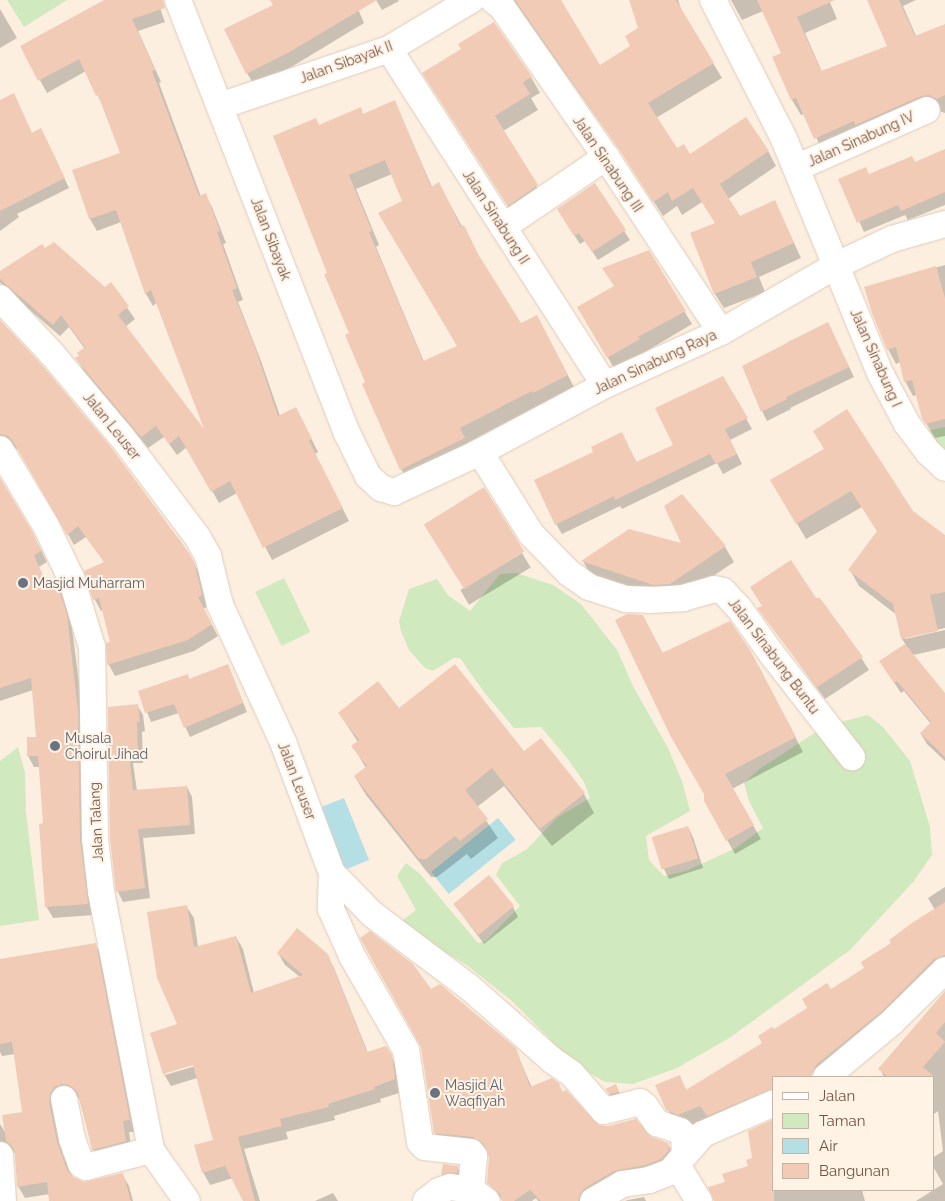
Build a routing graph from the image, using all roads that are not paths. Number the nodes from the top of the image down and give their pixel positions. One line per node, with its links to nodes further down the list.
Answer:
1 (493, 0): 8 (street, Jalan Sinabung III)
2 (713, 0): 9 (street, Jalan Sinabung IV)
3 (468, 1): 5 (street, Jalan Sibayak II)
4 (186, 3): 6 (street, Jalan Sibayak)
5 (389, 49): 6 (street, Jalan Sibayak II); 11 (street, Jalan Sinabung II)
6 (220, 106): 19 (street, Jalan Sibayak)
7 (926, 110): 9 (street, Jalan Sinabung IV)
8 (606, 157): 11 (street); 14 (street, Jalan Sinabung III)
9 (796, 168): 12 (street, Jalan Sinabung IV)
10 (945, 224): 12 (street, Jalan Sinabung Raya)
11 (503, 227): 15 (street, Jalan Sinabung II)
12 (837, 265): 14 (street, Jalan Sinabung Raya); 18 (street, Jalan Sinabung I)
13 (0, 298): 21 (street, Jalan Leuser)
14 (721, 332): 15 (street, Jalan Sinabung Raya)
15 (604, 385): 17 (street, Jalan Sinabung Raya)
16 (0, 449): 26 (street, Jalan Talang)
17 (480, 452): 19 (street, Jalan Sinabung Raya); 20 (street, Jalan Sinabung Buntu)
18 (945, 468)
19 (368, 476)
20 (852, 757)
21 (332, 873): 28 (street, Jalan Leuser); 29 (street)
22 (945, 970): 23 (street)
23 (827, 1076)
24 (64, 1098): 26 (street)
25 (772, 1105): 28 (street)
26 (151, 1150): 31 (street, Jalan Talang)
27 (0, 1155): 30 (street)
28 (681, 1160): 33 (street); 34 (street)
29 (479, 1195): 32 (street)
30 (3, 1201)
31 (187, 1201)
32 (426, 1201)
33 (593, 1201)
34 (699, 1201)

